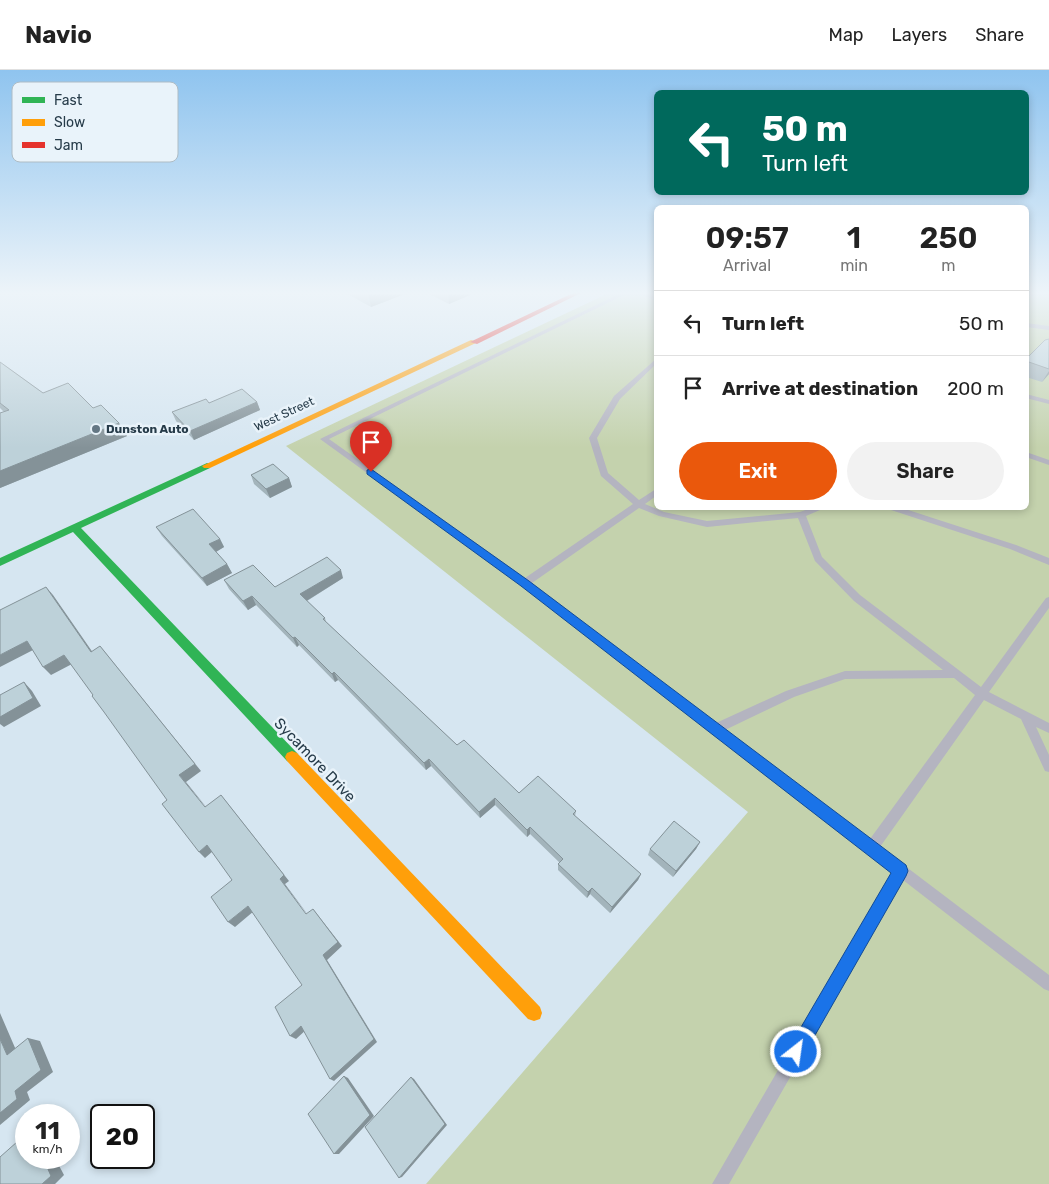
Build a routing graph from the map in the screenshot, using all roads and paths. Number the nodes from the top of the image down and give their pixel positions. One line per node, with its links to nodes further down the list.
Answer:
1 (468, 344): 13 (main road, West Street)
2 (520, 344): 16 (lane)
3 (654, 363): 9 (lane)
4 (1029, 397): 5 (lane)
5 (1049, 402)
6 (1029, 455): 7 (lane)
7 (1049, 463)
8 (654, 493): 9 (lane)
9 (638, 504): 12 (lane); 16 (lane)
10 (813, 510): 12 (lane)
11 (900, 510): 15 (lane)
12 (801, 516): 18 (lane)
13 (74, 527): 14 (main road, West Street); 27 (main road, Sycamore Drive)
14 (0, 562)
15 (1049, 562)
16 (525, 583): 22 (lane)
17 (1049, 601): 19 (lane)
18 (956, 674): 19 (lane); 22 (lane)
19 (982, 694): 20 (lane); 24 (lane)
20 (1025, 716): 21 (lane); 23 (lane)
21 (1049, 728)
22 (715, 729): 24 (lane)
23 (1049, 767)
24 (871, 848): 25 (lane)
25 (901, 871): 26 (lane); 28 (lane)
26 (1049, 984)
27 (534, 1013)
28 (720, 1184)

